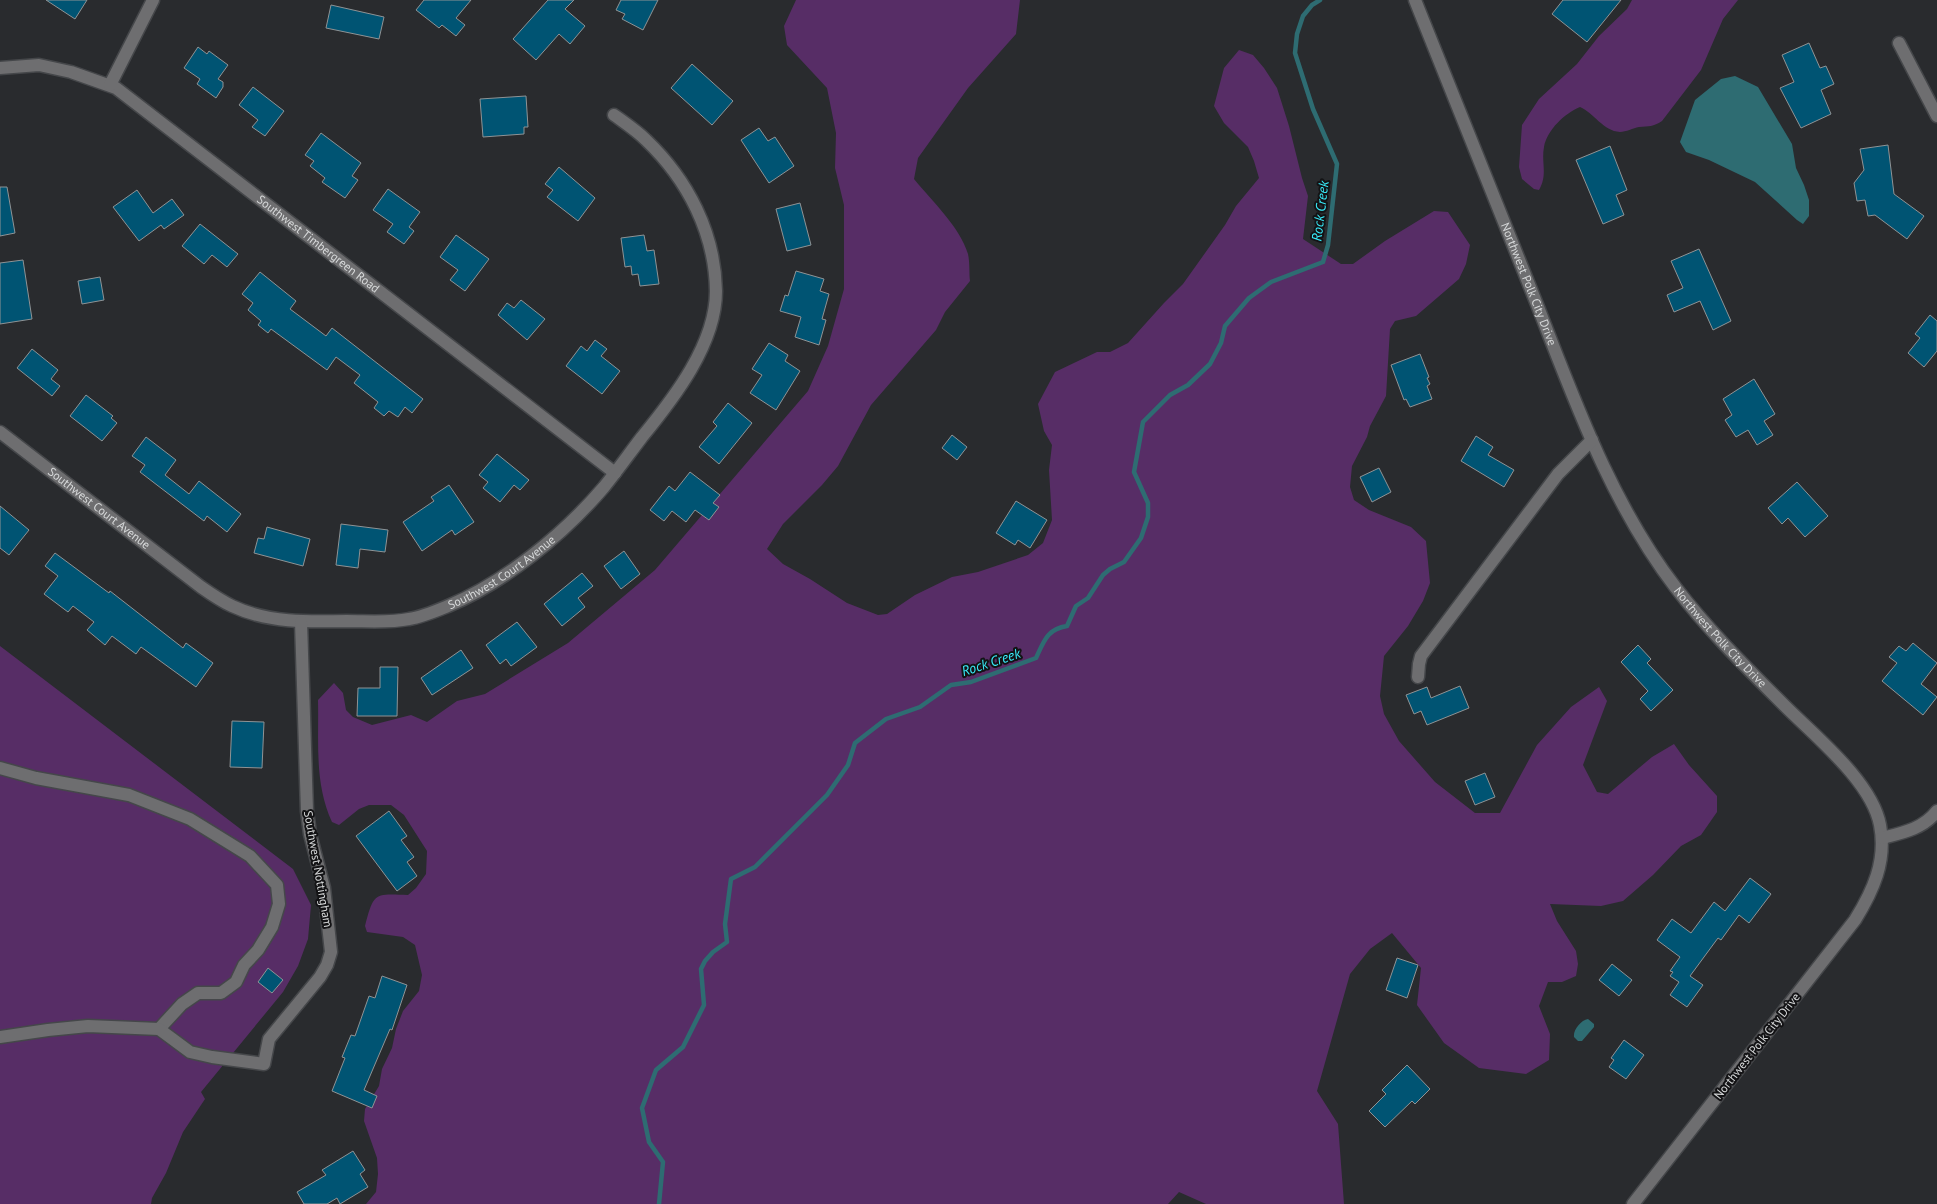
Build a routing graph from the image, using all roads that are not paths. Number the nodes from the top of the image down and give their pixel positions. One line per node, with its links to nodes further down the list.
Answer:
1 (153, 0): 5 (street)
2 (1415, 0): 9 (street, Northwest Polk City Drive)
3 (1899, 43): 7 (street)
4 (0, 68): 5 (street, Southwest Timbergreen Road)
5 (110, 85): 10 (street, Southwest Timbergreen Road)
6 (614, 115): 10 (street, Southwest Court Avenue)
7 (1937, 116)
8 (0, 432): 11 (street, Southwest Court Avenue)
9 (1592, 440): 12 (street); 15 (street, Northwest Polk City Drive)
10 (615, 473): 11 (street, Southwest Court Avenue)
11 (301, 622): 16 (street, Southwest Nottingham)
12 (1418, 677)
13 (0, 768): 16 (street)
14 (1937, 811): 15 (street)
15 (1882, 838): 18 (street, Northwest Polk City Drive)
16 (159, 1029): 17 (street)
17 (0, 1037)
18 (1633, 1204)

